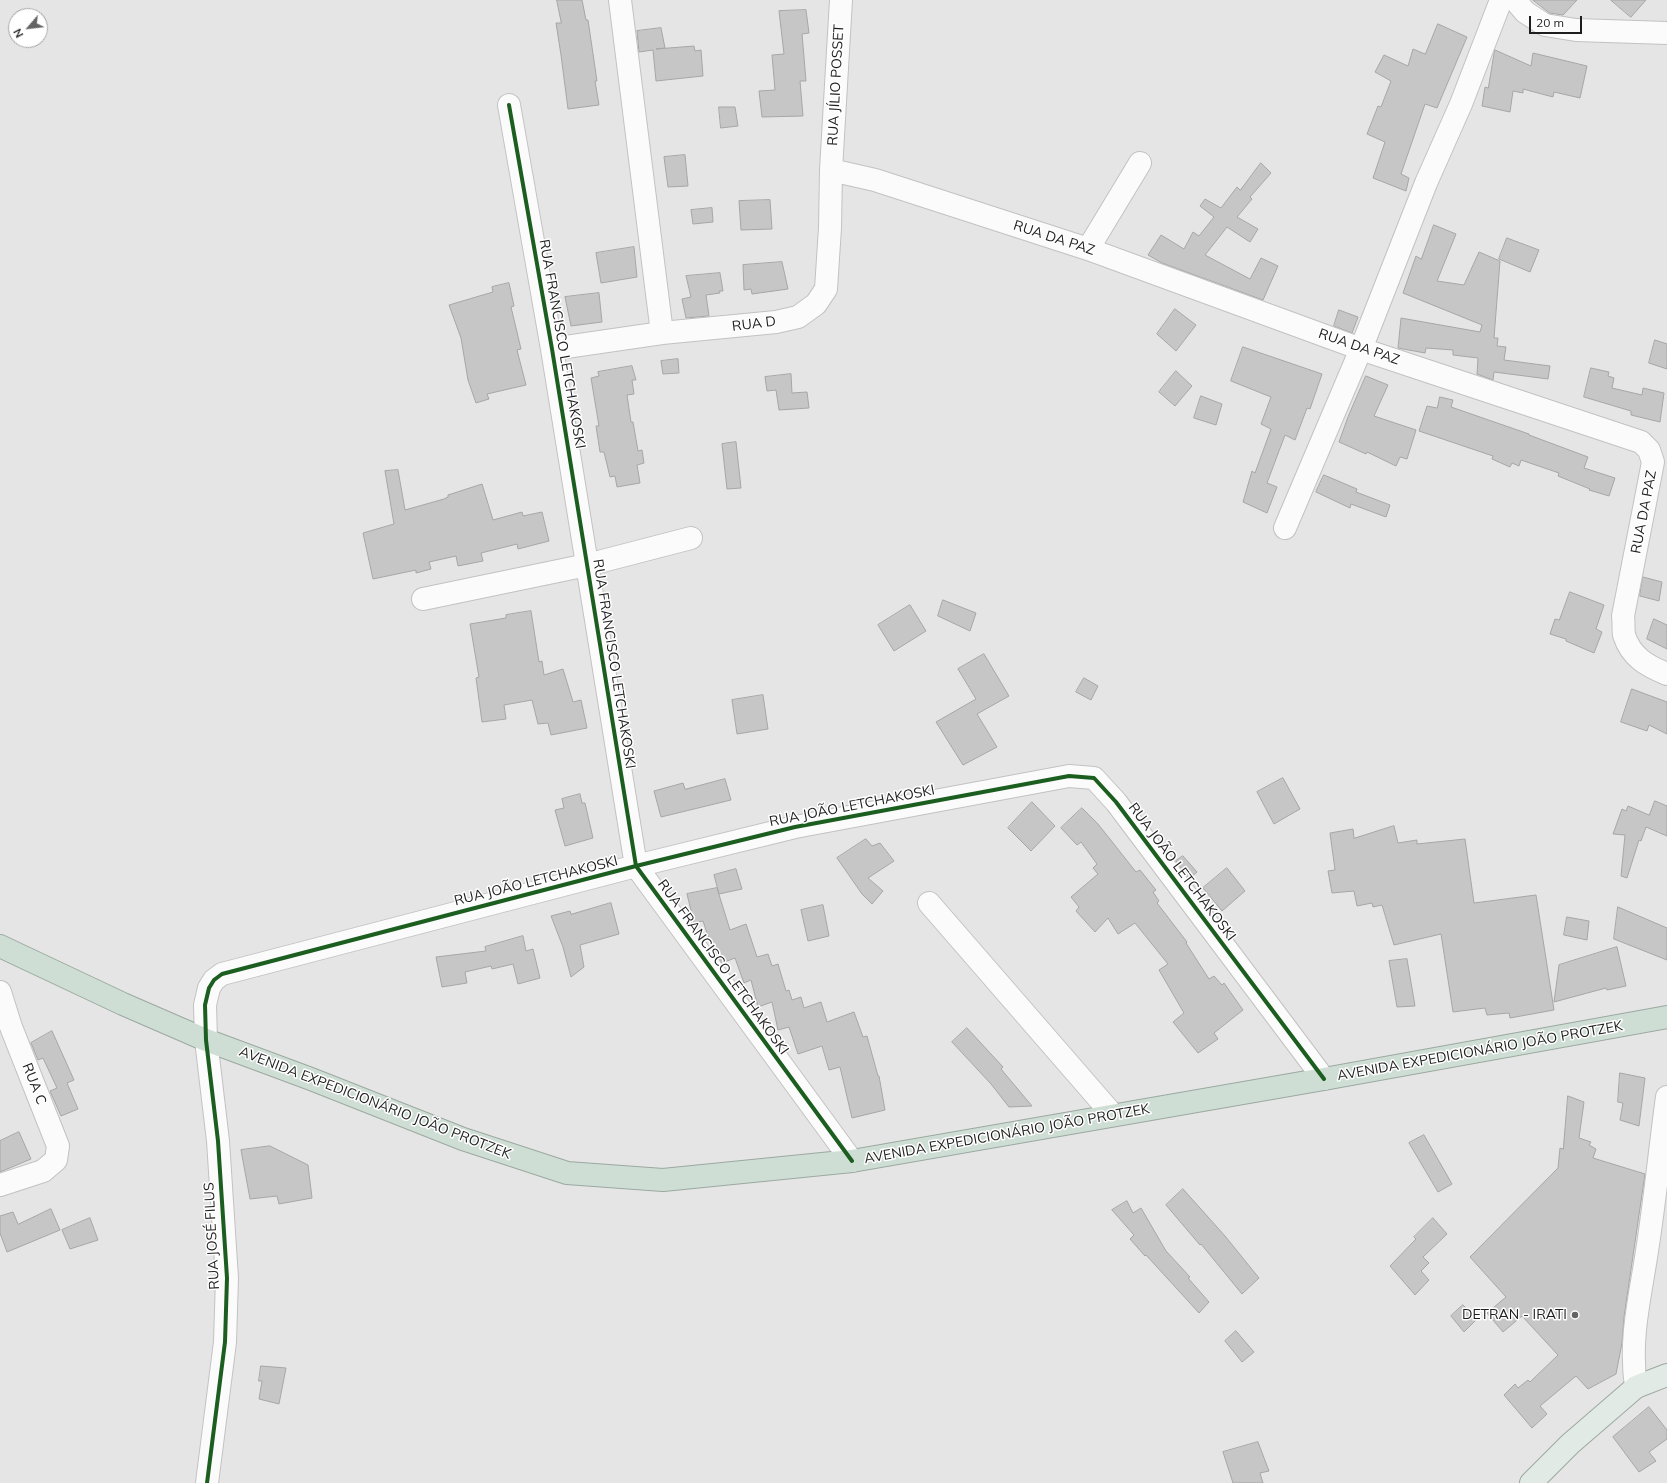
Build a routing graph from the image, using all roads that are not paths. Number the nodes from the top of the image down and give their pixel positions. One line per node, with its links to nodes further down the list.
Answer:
1 (620, 0): 10 (street)
2 (841, 0): 8 (street, RUA JÍLIO POSSET)
3 (1501, 0): 12 (street)
4 (1515, 0): 5 (street)
5 (1667, 34)
6 (509, 105): 11 (street, RUA FRANCISCO LETCHAKOSKI)
7 (1140, 163): 9 (street)
8 (831, 170): 9 (street, RUA DA PAZ); 10 (street, RUA D)
9 (1088, 249): 12 (street, RUA DA PAZ)
10 (662, 333): 11 (street, RUA D)
11 (552, 349): 15 (street, RUA FRANCISCO LETCHAKOSKI)
12 (1361, 349): 13 (street); 17 (street, RUA DA PAZ)
13 (1285, 528)
14 (691, 538): 15 (street)
15 (587, 565): 16 (street); 18 (street, RUA FRANCISCO LETCHAKOSKI)
16 (423, 598)
17 (1667, 674)
18 (636, 866): 21 (street, RUA JOÃO LETCHAKOSKI); 25 (street, RUA JOÃO LETCHAKOSKI); 28 (street, RUA FRANCISCO LETCHAKOSKI)
19 (929, 903): 27 (street)
20 (0, 946): 24 (highway, AVENIDA EXPEDICIONÁRIO JOÃO PROTZEK)
21 (209, 988): 24 (street, RUA JOSÉ FILUS)
22 (0, 992): 29 (street, RUA C)
23 (1667, 1017): 25 (highway, AVENIDA EXPEDICIONÁRIO JOÃO PROTZEK)
24 (206, 1040): 28 (highway, AVENIDA EXPEDICIONÁRIO JOÃO PROTZEK); 32 (street, RUA JOSÉ FILUS)
25 (1324, 1079): 27 (highway, AVENIDA EXPEDICIONÁRIO JOÃO PROTZEK)
26 (1667, 1097): 31 (street)
27 (1113, 1115): 28 (highway, AVENIDA EXPEDICIONÁRIO JOÃO PROTZEK)
28 (852, 1161)
29 (0, 1184)
30 (1667, 1375): 31 (main road)
31 (1636, 1387): 33 (main road)
32 (207, 1483)
33 (1531, 1483)

